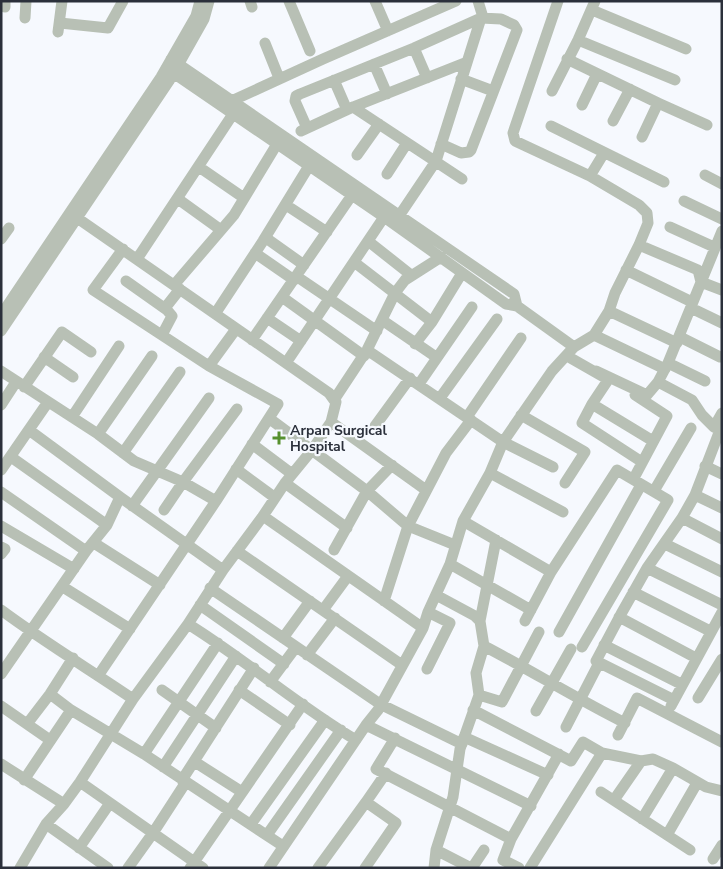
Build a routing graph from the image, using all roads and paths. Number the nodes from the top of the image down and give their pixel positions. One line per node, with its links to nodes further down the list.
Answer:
1 (26, 1): 12 (street)
2 (62, 1): 3 (street)
3 (123, 1)
4 (200, 1): 23 (street)
5 (209, 1): 23 (street)
6 (290, 1): 19 (street)
7 (375, 1): 14 (street)
8 (456, 1): 14 (street)
9 (478, 1): 13 (street)
10 (558, 1): 56 (street)
11 (594, 6): 15 (street); 18 (street)
12 (25, 18)
13 (481, 18): 17 (street); 21 (street); 33 (street)
14 (388, 31): 26 (street)
15 (578, 40): 20 (street); 30 (street)
16 (265, 43): 26 (street)
17 (414, 48): 22 (street); 27 (street)
18 (686, 49)
19 (310, 51)
20 (567, 59): 24 (street); 34 (street)
21 (467, 62): 27 (street); 28 (street)
22 (374, 64): 29 (street); 35 (street)
23 (172, 66): 36 (street); 65 (street)
24 (596, 74): 32 (street); 38 (street)
25 (255, 76): 31 (street)
26 (279, 78): 31 (street)
27 (427, 78): 35 (street)
28 (461, 79): 33 (street); 48 (street)
29 (334, 80): 39 (street); 39 (street)
30 (675, 80)
31 (260, 87): 36 (street)
32 (630, 89): 37 (street); 41 (street)
33 (493, 91): 48 (street)
34 (552, 91)
35 (387, 94): 39 (street)
36 (226, 103): 40 (street); 66 (street)
37 (658, 103): 43 (street); 45 (street)
38 (582, 105)
39 (350, 109): 42 (street)
40 (233, 114): 47 (street); 53 (street)
41 (613, 121)
42 (379, 124): 46 (street); 50 (street)
43 (707, 125)
44 (551, 126): 49 (street)
45 (642, 137)
46 (408, 143): 51 (street); 54 (street)
47 (277, 144): 52 (street); 61 (street)
48 (441, 144): 51 (street)
49 (604, 153): 56 (street); 58 (street)
50 (358, 155)
51 (436, 161): 57 (street); 66 (street)
52 (310, 166): 60 (street); 64 (street)
53 (199, 167): 61 (street); 62 (street)
54 (386, 174)
55 (705, 175): 59 (street)
56 (590, 176): 76 (street)
57 (462, 179)
58 (664, 182)
59 (722, 184)
60 (352, 195): 66 (street); 72 (street)
61 (244, 198): 70 (street)
62 (178, 199): 70 (street); 81 (street)
63 (684, 201): 67 (street)
64 (286, 205): 72 (street); 73 (street)
65 (72, 215): 78 (street); 101 (street); 109 (street)
66 (392, 219): 75 (street); 80 (street); 96 (street)
67 (722, 219)
68 (670, 226): 77 (street)
69 (8, 228): 74 (street)
70 (221, 230): 90 (street)
71 (722, 231): 77 (street)
72 (327, 232): 83 (street)
73 (266, 238): 79 (street); 83 (street)
74 (1, 239)
75 (368, 241): 82 (street); 86 (street)
76 (639, 244): 84 (street); 89 (street)
77 (714, 247): 89 (street)
78 (123, 249): 81 (street); 111 (street)
79 (255, 253): 87 (street); 100 (street)
80 (441, 258): 85 (street); 86 (street)
81 (137, 259): 90 (street)
82 (354, 262): 92 (street); 94 (street)
83 (304, 265): 87 (street)
84 (626, 270): 95 (street); 99 (street)
85 (462, 273): 96 (street); 106 (street)
86 (411, 275): 92 (street)
87 (295, 278): 93 (street); 94 (street)
88 (126, 281): 98 (street)
89 (701, 282): 91 (street); 95 (street)
90 (177, 287): 98 (street); 100 (street)
91 (722, 290)
92 (395, 294): 104 (street); 106 (street)
93 (282, 297): 102 (street); 105 (street)
94 (329, 299): 105 (street); 110 (street)
95 (692, 305): 107 (street); 115 (street)
96 (517, 306): 120 (street)
97 (472, 307): 124 (street)
98 (165, 308): 111 (street)
99 (609, 311): 112 (street); 115 (street)
100 (215, 314): 108 (street)
101 (1, 315)
102 (267, 318): 114 (street); 116 (street)
103 (497, 319): 139 (street)
104 (382, 320): 110 (street); 117 (street)
105 (315, 321): 116 (street); 121 (street)
106 (432, 322): 117 (street)
107 (722, 323)
108 (236, 329): 114 (street); 127 (street)
109 (1, 331)
110 (377, 331): 121 (street)
111 (162, 335): 127 (street)
112 (594, 335): 120 (street); 128 (street)
113 (521, 338): 149 (street)
114 (252, 340): 126 (street)
115 (678, 340): 125 (street); 128 (street)
116 (301, 342): 126 (street)
117 (415, 344): 124 (street)
118 (119, 346): 148 (street)
119 (91, 352): 123 (street)
120 (570, 352): 130 (street); 147 (street)
121 (366, 353): 134 (street); 141 (street)
122 (152, 356): 156 (street)
123 (44, 357): 132 (street); 137 (street)
124 (436, 357): 134 (street)
125 (720, 357)
126 (286, 363): 141 (street)
127 (209, 366): 150 (street)
128 (667, 366): 135 (street); 136 (street)
129 (1, 371): 137 (street)
130 (596, 371): 133 (street); 140 (street)
131 (180, 372): 161 (street)
132 (73, 377)
133 (608, 380): 140 (street); 143 (street)
134 (414, 381): 139 (street); 152 (street)
135 (705, 381)
136 (658, 382): 140 (street); 155 (street)
137 (20, 384): 142 (street); 144 (street)
138 (209, 398): 169 (street)
139 (440, 398): 149 (street)
140 (646, 398): 157 (street)
141 (334, 400): 151 (street)
142 (48, 402): 148 (street); 154 (street)
143 (592, 404): 157 (street); 163 (street)
144 (1, 405)
145 (237, 409): 173 (street)
146 (722, 413): 155 (street)
147 (521, 415): 158 (street); 175 (street)
148 (72, 417): 156 (street)
149 (469, 418): 158 (street); 176 (street)
150 (270, 419): 159 (street); 160 (street)
151 (331, 422): 160 (street); 164 (street)
152 (375, 426)
153 (691, 428): 178 (street)
154 (29, 430): 162 (street); 181 (street)
155 (719, 430): 165 (street)
156 (98, 434): 161 (street)
157 (653, 441): 163 (street)
158 (503, 442): 166 (street); 170 (street)
159 (252, 444): 167 (street); 172 (street)
160 (312, 450): 172 (street); 177 (street)
161 (123, 453): 169 (street)
162 (11, 457): 168 (street); 191 (street)
163 (642, 462): 174 (street)
164 (392, 465): 176 (street); 177 (street)
165 (705, 466): 171 (street); 180 (street)
166 (553, 467)
167 (236, 469): 182 (street); 183 (street)
168 (1, 470)
169 (157, 470): 173 (street); 184 (street)
170 (490, 473): 187 (street); 190 (street)
171 (722, 474)
172 (288, 479): 182 (street); 194 (street)
173 (183, 482): 183 (street); 186 (street)
174 (637, 482): 178 (street); 209 (street); 237 (street)
175 (565, 484)
176 (426, 490): 193 (street)
177 (367, 491): 193 (street); 194 (street)
178 (654, 491): 242 (street)
179 (1, 492): 201 (street)
180 (695, 494): 185 (street); 189 (street)
181 (120, 497): 184 (street); 191 (street)
182 (274, 498): 188 (street)
183 (216, 501): 197 (street)
184 (132, 506): 197 (street)
185 (722, 508)
186 (164, 510)
187 (562, 512)
188 (263, 516): 203 (street); 211 (street)
189 (682, 518): 195 (street); 198 (street)
190 (463, 521): 196 (street); 199 (street)
191 (107, 525): 201 (street)
192 (1, 526): 207 (street)
193 (408, 526): 199 (street); 219 (street)
194 (346, 528): 202 (street)
195 (722, 538)
196 (496, 540): 209 (street); 213 (street)
197 (186, 544): 208 (street); 212 (street)
198 (665, 544): 206 (street); 210 (street)
199 (456, 545): 205 (street)
200 (1, 547): 204 (street)
201 (90, 547): 207 (street); 212 (street)
202 (334, 550)
203 (237, 551): 208 (street); 218 (street)
204 (1, 554)
205 (450, 564): 213 (street); 217 (street)
206 (648, 568): 216 (street); 221 (street)
207 (74, 569): 214 (street)
208 (223, 570): 215 (street)
209 (551, 572): 224 (street)
210 (722, 572)
211 (348, 576): 219 (street); 223 (street)
212 (160, 585): 233 (street)
213 (487, 585): 224 (street); 229 (street)
214 (63, 587): 233 (street); 235 (street)
215 (210, 588): 220 (street); 238 (street)
216 (633, 592): 227 (street); 234 (street)
217 (436, 595): 225 (street); 229 (street)
218 (310, 601): 223 (street); 238 (street)
219 (384, 601): 232 (street)
220 (200, 605): 231 (street); 251 (street)
221 (722, 605)
222 (1, 610): 235 (street)
223 (323, 610): 228 (street)
224 (531, 610): 230 (street)
225 (428, 612): 232 (street); 255 (street)
226 (722, 612): 234 (street)
227 (619, 617): 240 (street); 248 (street)
228 (335, 618): 245 (street); 252 (street)
229 (480, 621): 241 (street)
230 (525, 621)
231 (188, 624): 239 (street); 266 (street)
232 (423, 628): 252 (street)
233 (130, 629): 257 (street)
234 (710, 631): 248 (street)
235 (30, 632): 247 (street); 256 (street)
236 (539, 632): 253 (street)
237 (559, 632)
238 (283, 638): 243 (street)
239 (218, 643): 246 (street); 269 (street)
240 (604, 645): 250 (street); 260 (street)
241 (484, 646): 253 (street); 264 (street)
242 (582, 646)
243 (296, 648): 245 (street); 251 (street)
244 (571, 650): 259 (street)
245 (307, 654): 271 (street)
246 (236, 656): 254 (street); 276 (street)
247 (73, 658): 257 (street); 263 (street)
248 (696, 658): 260 (street)
249 (722, 659): 265 (street)
250 (599, 663): 267 (street); 268 (street)
251 (284, 664): 258 (street)
252 (402, 665): 271 (street)
253 (522, 666): 259 (street); 264 (street)
254 (254, 668): 258 (street); 262 (street)
255 (427, 669)
256 (2, 672)
257 (98, 676): 266 (street)
258 (270, 682): 270 (street)
259 (552, 682): 267 (street); 275 (street)
260 (682, 684): 268 (street)
261 (162, 690): 269 (street)
262 (239, 690): 281 (street); 284 (street)
263 (50, 694): 273 (street); 280 (street)
264 (479, 695): 274 (street)
265 (698, 698)
266 (132, 699): 286 (street)
267 (580, 700): 279 (street); 283 (street)
268 (674, 700): 277 (street)
269 (179, 701): 276 (street); 294 (street)
270 (303, 704): 278 (street); 281 (street)
271 (380, 704): 282 (street); 291 (street)
272 (1, 706): 280 (street)
273 (71, 710): 286 (street); 289 (street)
274 (473, 710): 291 (street); 295 (street)
275 (536, 711)
276 (198, 714): 284 (street); 299 (street)
277 (667, 714): 279 (street); 292 (street)
278 (325, 720): 285 (street); 320 (street)
279 (624, 723): 287 (street)
280 (27, 724): 289 (street)
281 (290, 725): 309 (street)
282 (366, 725): 288 (street); 290 (street)
283 (566, 726)
284 (216, 728): 297 (street)
285 (341, 730): 290 (street); 322 (street)
286 (110, 733): 294 (street); 306 (street)
287 (618, 735)
288 (395, 738): 301 (street); 302 (street)
289 (50, 740): 304 (street)
290 (356, 740): 326 (street)
291 (463, 741): 301 (street); 303 (street)
292 (722, 742)
293 (602, 753): 295 (street); 296 (street); 342 (street)
294 (144, 754): 299 (street)
295 (560, 754): 303 (street)
296 (641, 761): 300 (street); 311 (street)
297 (195, 762): 305 (street); 309 (street)
298 (1, 764): 304 (street)
299 (163, 767): 305 (street)
300 (673, 768): 307 (street); 318 (street)
301 (458, 769): 315 (street); 316 (street)
302 (386, 773): 312 (street); 316 (street)
303 (548, 775): 315 (street)
304 (24, 780): 314 (street)
305 (184, 781): 317 (street); 321 (street)
306 (80, 782): 313 (street); 314 (street)
307 (697, 783): 308 (street); 323 (street)
308 (722, 791)
309 (242, 792): 317 (street)
310 (601, 792): 311 (street)
311 (614, 800): 318 (street)
312 (366, 802): 337 (street); 338 (street)
313 (110, 803): 321 (street); 327 (street)
314 (64, 804): 319 (street)
315 (531, 806): 324 (street)
316 (450, 807): 324 (street); 328 (street)
317 (230, 810): 320 (street); 332 (street)
318 (642, 819): 323 (street)
319 (46, 824): 327 (street); 333 (street)
320 (251, 824): 322 (street)
321 (153, 833): 332 (street); 335 (street)
322 (267, 835): 326 (street)
323 (667, 835): 330 (street)
324 (511, 839): 341 (street)
325 (722, 845): 331 (street)
326 (283, 846): 336 (street)
327 (79, 848): 334 (street)
328 (436, 850): 339 (street); 340 (street)
329 (484, 850): 340 (street)
330 (690, 850)
331 (713, 858)
332 (196, 866)
333 (20, 868)
334 (108, 868)
335 (128, 868)
336 (269, 868)
337 (318, 868)
338 (365, 868)
339 (434, 868)
340 (472, 868)
341 (520, 868)
342 (530, 868)

